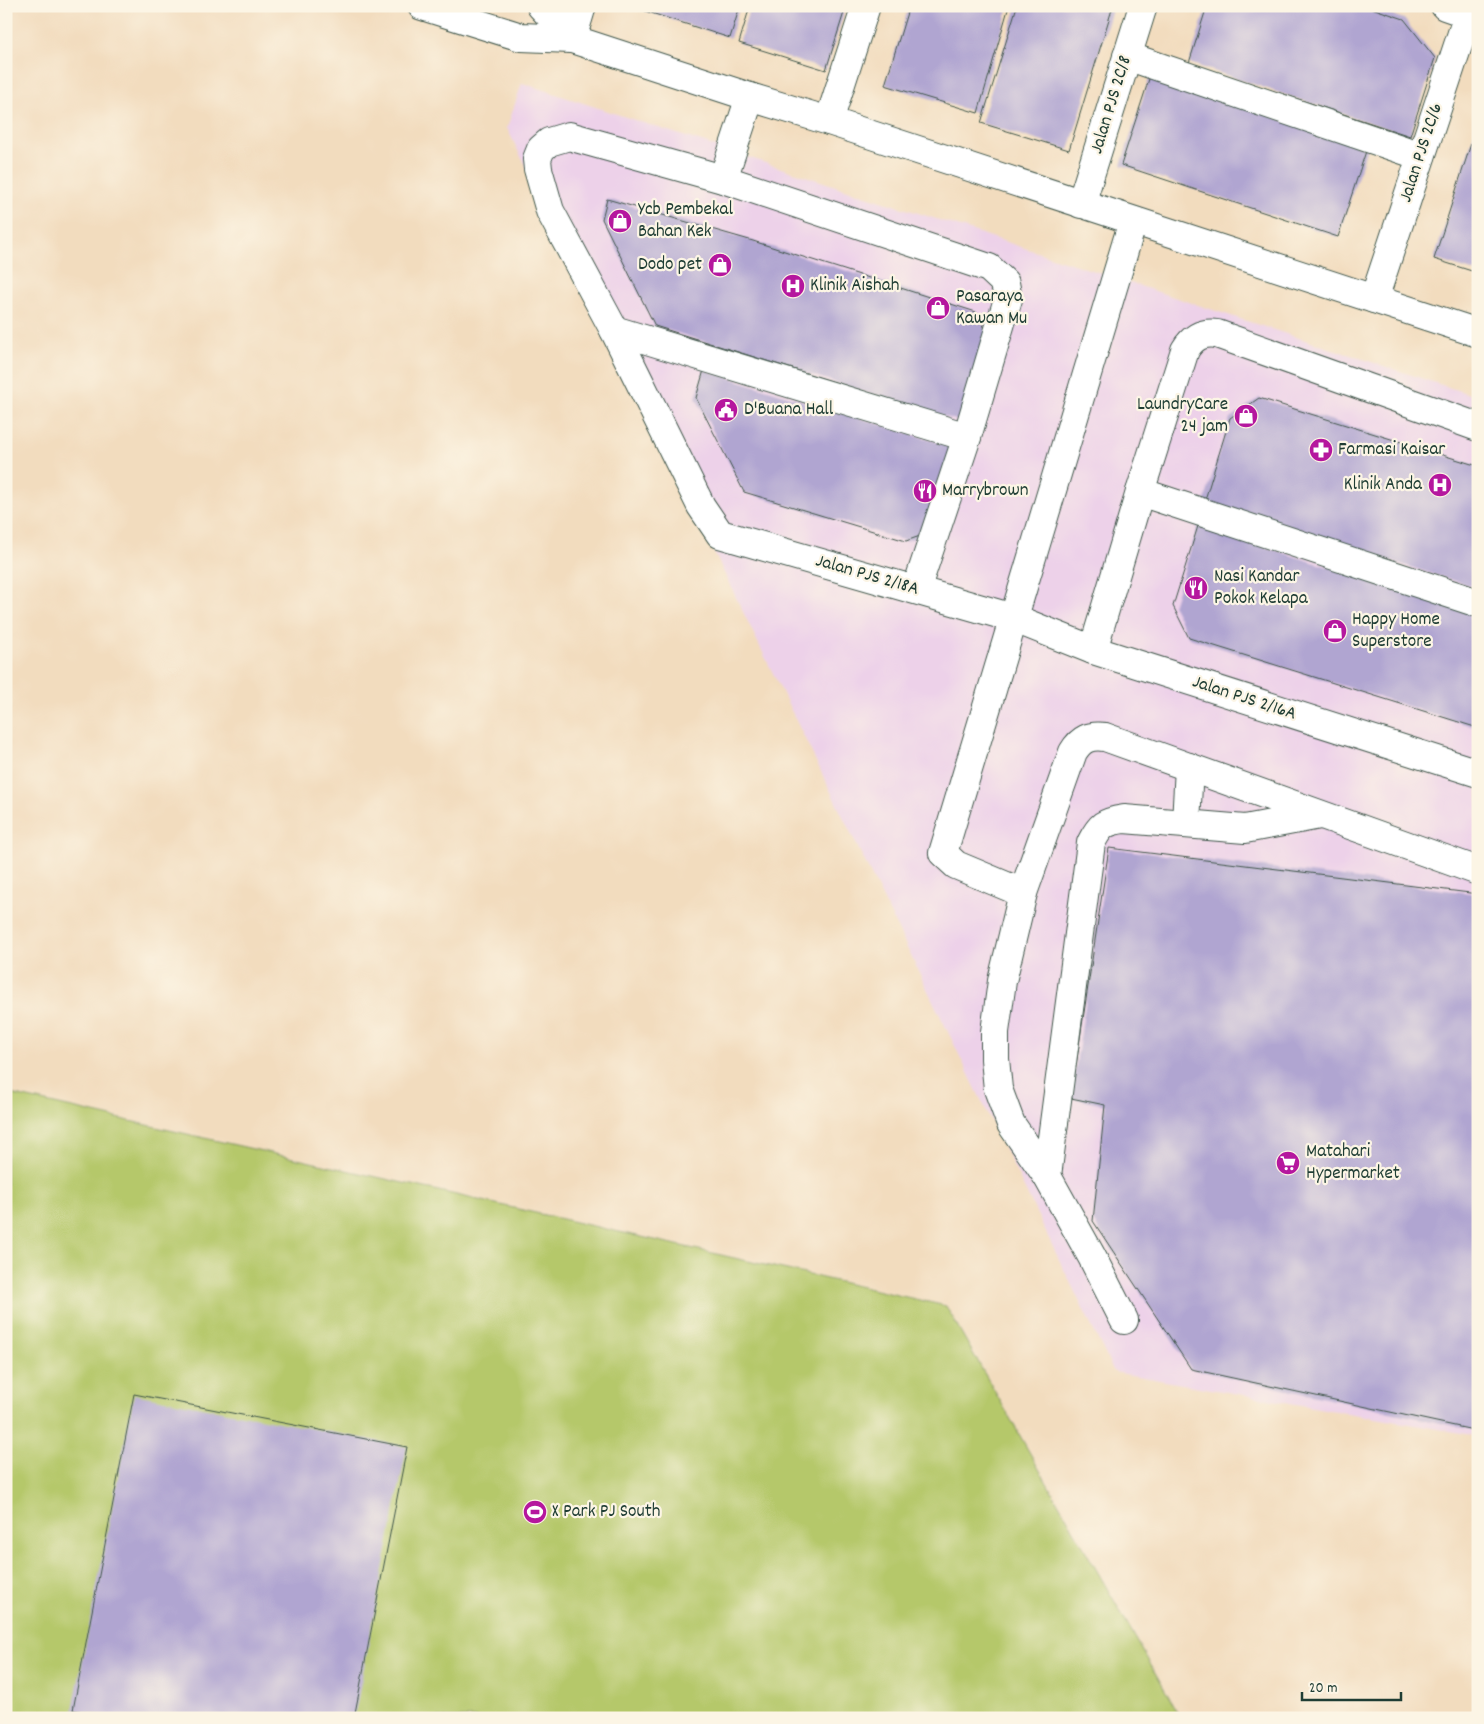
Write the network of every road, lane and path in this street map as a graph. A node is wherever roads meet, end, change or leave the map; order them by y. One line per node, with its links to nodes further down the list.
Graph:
1 (422, 6): 7 (street)
2 (541, 6): 7 (street)
3 (582, 6): 7 (street)
4 (866, 6): 10 (street)
5 (1143, 6): 8 (street, Jalan PJS 2C/8)
6 (1461, 9): 11 (street, Jalan PJS 2C/6)
7 (572, 39): 9 (street)
8 (1128, 56): 11 (street); 13 (street, Jalan PJS 2C/8)
9 (750, 97): 10 (street); 12 (street)
10 (829, 121): 13 (street)
11 (1421, 156): 15 (street, Jalan PJS 2C/6)
12 (723, 179): 16 (street); 19 (street)
13 (1081, 204): 14 (street)
14 (1133, 221): 15 (street); 23 (street)
15 (1374, 299): 17 (street)
16 (614, 330): 19 (street); 21 (street, Jalan PJS 2/18A)
17 (1478, 333)
18 (1478, 426): 20 (street)
19 (967, 437): 21 (street)
20 (1140, 492): 22 (street); 24 (street)
21 (916, 590): 23 (street, Jalan PJS 2/18A)
22 (1478, 604)
23 (1013, 618): 24 (street, Jalan PJS 2/16A); 30 (street)
24 (1094, 650): 26 (street, Jalan PJS 2/16A)
25 (1189, 767): 27 (street); 28 (street); 30 (street)
26 (1478, 773)
27 (1321, 815): 28 (street); 29 (street)
28 (1186, 823): 31 (street)
29 (1478, 871)
30 (1023, 893): 31 (street)
31 (1047, 1176): 32 (street)
32 (1124, 1320)

